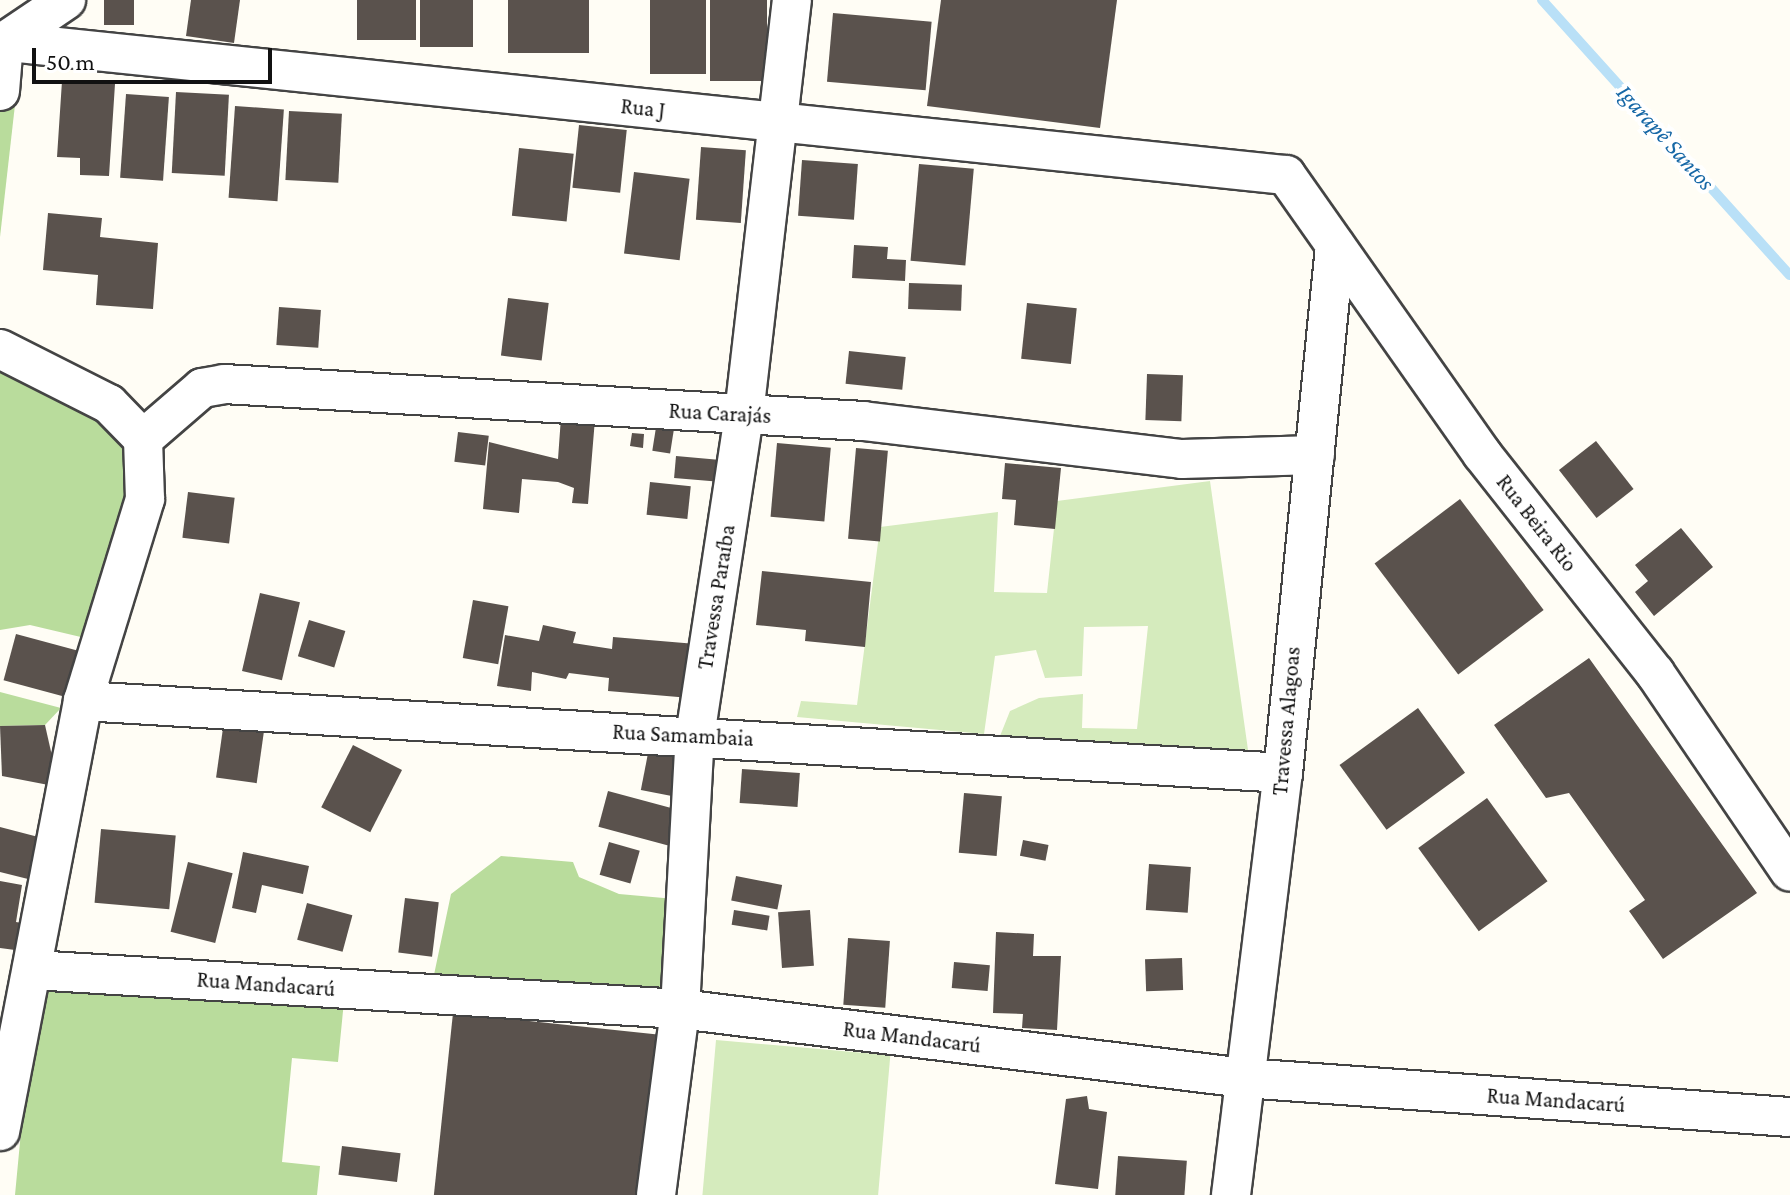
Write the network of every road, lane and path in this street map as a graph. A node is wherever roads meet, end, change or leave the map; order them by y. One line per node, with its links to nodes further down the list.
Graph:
1 (66, 0): 3 (street)
2 (792, 0): 5 (street, Travessa Paraíba)
3 (2, 42): 4 (street); 5 (street, Rua J)
4 (0, 91)
5 (775, 121): 6 (street, Rua J); 9 (street, Travessa Paraíba)
6 (1286, 175): 7 (street, Rua Beira Rio)
7 (1335, 246): 11 (street, Travessa Alagoas); 15 (street, Rua Beira Rio)
8 (0, 349): 10 (street)
9 (744, 414): 10 (street, Rua Carajás); 11 (street, Rua Carajás); 13 (street, Travessa Paraíba)
10 (143, 439): 12 (street)
11 (1315, 455): 14 (street, Travessa Alagoas)
12 (83, 701): 13 (street, Rua Samambaia); 16 (street)
13 (695, 736): 14 (street, Rua Samambaia); 17 (street, Travessa Paraíba)
14 (1283, 773): 18 (street, Travessa Alagoas)
15 (1790, 872)
16 (32, 970): 17 (street, Rua Mandacarú); 20 (street)
17 (680, 1009): 18 (street, Rua Mandacarú); 21 (street, Travessa Paraíba)
18 (1244, 1078): 19 (street, Rua Mandacarú); 22 (street, Travessa Alagoas)
19 (1790, 1117)
20 (0, 1131)
21 (656, 1195)
22 (1231, 1195)

